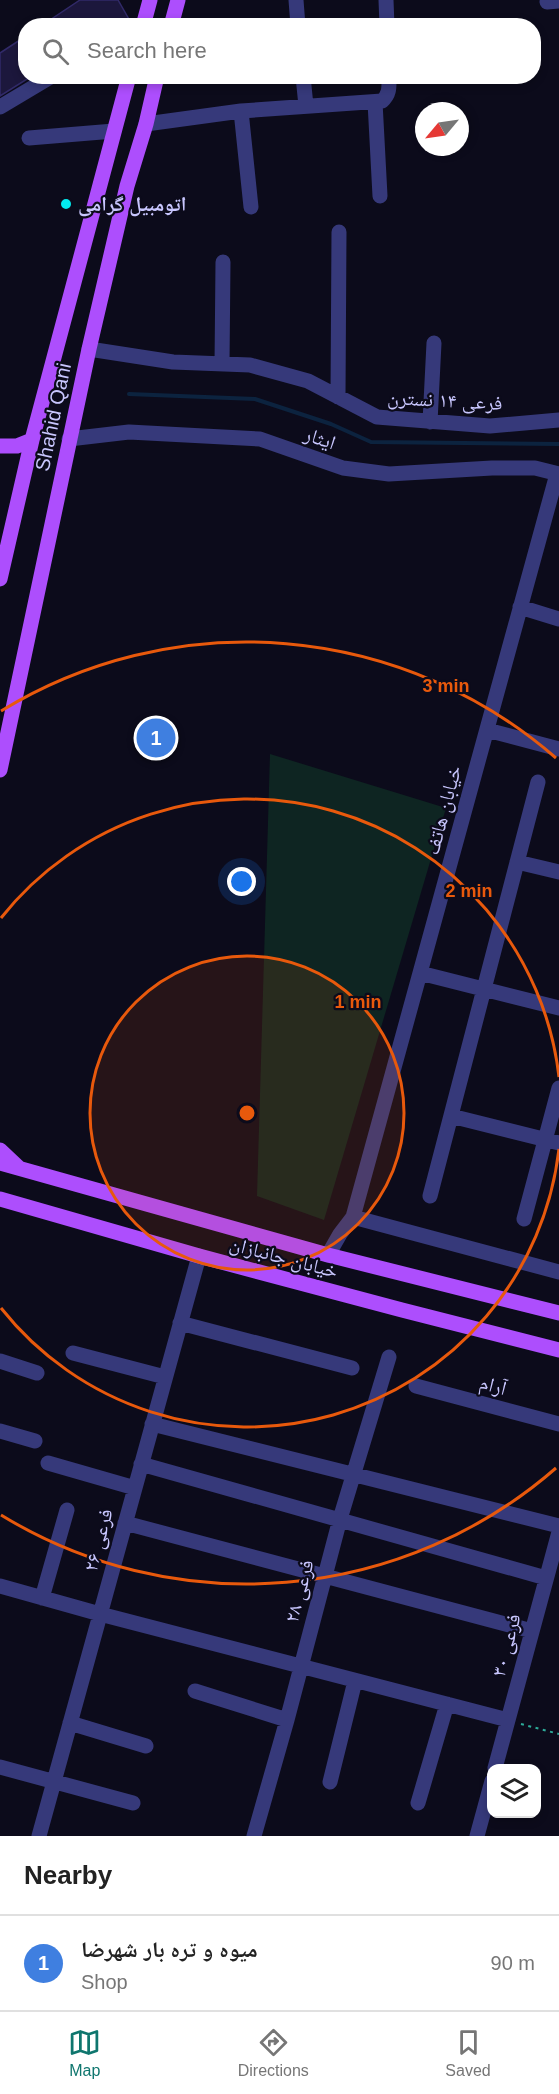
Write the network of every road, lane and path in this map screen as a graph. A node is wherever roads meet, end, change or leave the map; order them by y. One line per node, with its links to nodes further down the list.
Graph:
1 (150, 0): 5 (main road)
2 (178, 0): 6 (main road)
3 (296, 0): 7 (street)
4 (386, 0): 8 (street)
5 (144, 18)
6 (173, 18)
7 (297, 18)
8 (387, 18)
9 (39, 84): 16 (street)
10 (127, 84): 19 (main road, Shahid Qani)
11 (155, 84): 18 (main road, Shahid Qani)
12 (304, 84): 15 (street)
13 (389, 84): 14 (street)
14 (375, 102): 15 (street); 23 (street)
15 (306, 105): 17 (street)
16 (0, 107)
17 (241, 111): 18 (street); 24 (street)
18 (146, 124): 22 (main road, Shahid Qani)
19 (114, 131): 20 (street); 21 (main road, Shahid Qani)
20 (28, 138)
21 (101, 180): 22 (main road); 34 (main road, Shahid Qani)
22 (128, 186): 28 (main road, Shahid Qani)
23 (380, 196)
24 (251, 207)
25 (339, 232): 30 (street)
26 (223, 262): 29 (street)
27 (434, 343): 32 (street)
28 (89, 349): 29 (street, فرعی ۱۴ نسترن); 33 (main road, Shahid Qani)
29 (222, 364): 30 (street, فرعی ۱۴ نسترن)
30 (338, 397): 32 (street, فرعی ۱۴ نسترن)
31 (559, 420): 32 (street, فرعی ۱۴ نسترن)
32 (430, 422)
33 (69, 439): 36 (street, ایثار); 42 (main road, Shahid Qani)
34 (32, 440): 35 (main road); 37 (main road, Shahid Qani)
35 (0, 446)
36 (558, 474): 38 (street, خیابان هاتف)
37 (0, 579)
38 (520, 607): 39 (street); 40 (street, خیابان هاتف)
39 (559, 620)
40 (487, 730): 41 (street); 46 (street, خیابان هاتف)
41 (559, 749)
42 (0, 770)
43 (538, 782): 44 (street)
44 (517, 862): 45 (street); 47 (street)
45 (559, 872)
46 (420, 973): 47 (street); 57 (street, خیابان هاتف)
47 (484, 990): 48 (street); 50 (street)
48 (559, 1008)
49 (559, 1088): 51 (street)
50 (451, 1116): 51 (street); 55 (street)
51 (552, 1141): 58 (street)
52 (0, 1150): 54 (main road)
53 (0, 1163): 54 (main road, خیابان جانبازان)
54 (20, 1169): 59 (main road, خیابان جانبازان)
55 (430, 1196)
56 (0, 1199): 60 (main road, خیابان جانبازان)
57 (353, 1217): 59 (street, خیابان هاتف); 61 (street)
58 (524, 1219)
59 (328, 1255): 62 (main road, خیابان جانبازان)
60 (199, 1256): 63 (street, فرعی ۲۶); 64 (main road, خیابان جانبازان)
61 (559, 1272)
62 (559, 1313)
63 (180, 1323): 68 (street); 70 (street, فرعی ۲۶)
64 (559, 1350)
65 (73, 1353): 70 (street)
66 (389, 1357): 78 (street, فرعی ۲۸)
67 (0, 1361): 69 (street)
68 (352, 1368)
69 (37, 1373)
70 (165, 1377): 72 (street, فرعی ۲۶)
71 (416, 1386): 73 (street, آرام)
72 (152, 1424): 77 (street, فرعی ۲۶); 78 (street)
73 (559, 1424)
74 (0, 1431): 75 (street)
75 (35, 1441)
76 (48, 1463): 79 (street)
77 (141, 1464): 79 (street, فرعی ۲۶); 81 (street)
78 (353, 1474): 81 (street, فرعی ۲۸); 83 (street)
79 (135, 1488): 82 (street, فرعی ۲۶)
80 (67, 1509): 88 (street)
81 (340, 1519): 85 (street, فرعی ۲۸); 86 (street)
82 (125, 1523): 85 (street); 89 (street, فرعی ۲۶)
83 (559, 1526)
84 (559, 1532): 86 (street, فرعی ۳۰)
85 (326, 1576): 90 (street); 91 (street, فرعی ۲۸)
86 (546, 1578): 90 (street, فرعی ۳۰)
87 (0, 1586): 88 (street)
88 (42, 1598): 89 (street)
89 (100, 1614): 91 (street); 97 (street, فرعی ۲۶)
90 (532, 1630): 96 (street, فرعی ۳۰)
91 (300, 1666): 92 (street); 95 (street, فرعی ۲۸)
92 (354, 1681): 94 (street); 103 (street)
93 (195, 1690): 95 (street)
94 (447, 1704): 96 (street); 106 (street)
95 (287, 1720): 108 (street, فرعی ۲۸)
96 (507, 1720): 98 (path); 100 (street, فرعی ۳۰)
97 (70, 1723): 99 (street); 102 (street, فرعی ۲۶)
98 (559, 1734)
99 (146, 1746)
100 (496, 1764)
101 (0, 1767): 102 (street)
102 (54, 1781): 105 (street); 107 (street, فرعی ۲۶)
103 (330, 1782)
104 (487, 1799): 109 (street)
105 (133, 1803)
106 (418, 1803)
107 (39, 1836)
108 (254, 1836)
109 (477, 1836)

